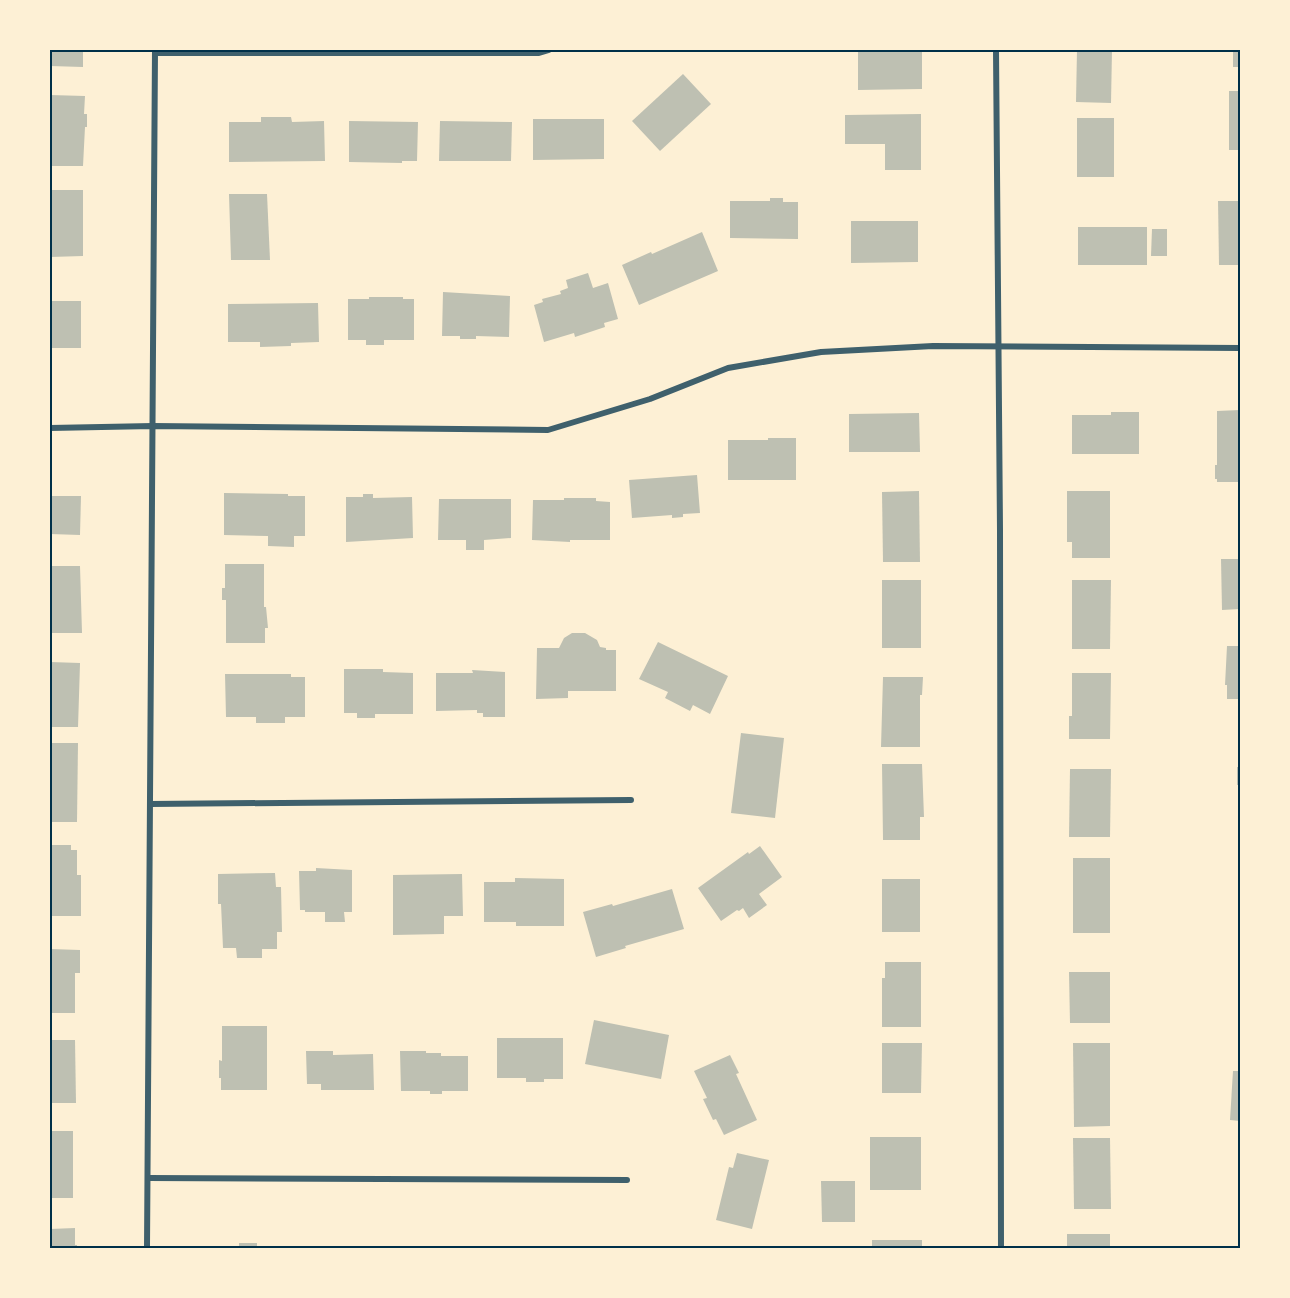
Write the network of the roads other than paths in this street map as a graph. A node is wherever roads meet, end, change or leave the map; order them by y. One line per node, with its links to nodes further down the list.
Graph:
1 (549, 50): 3 (street)
2 (996, 50): 4 (street)
3 (155, 51): 6 (street)
4 (997, 347): 5 (street); 6 (street); 13 (street)
5 (1240, 348)
6 (153, 426): 7 (street); 9 (street)
7 (50, 428)
8 (631, 800): 9 (street)
9 (150, 804): 10 (street)
10 (147, 1178): 11 (street); 12 (street)
11 (627, 1180)
12 (147, 1248)
13 (1001, 1248)

